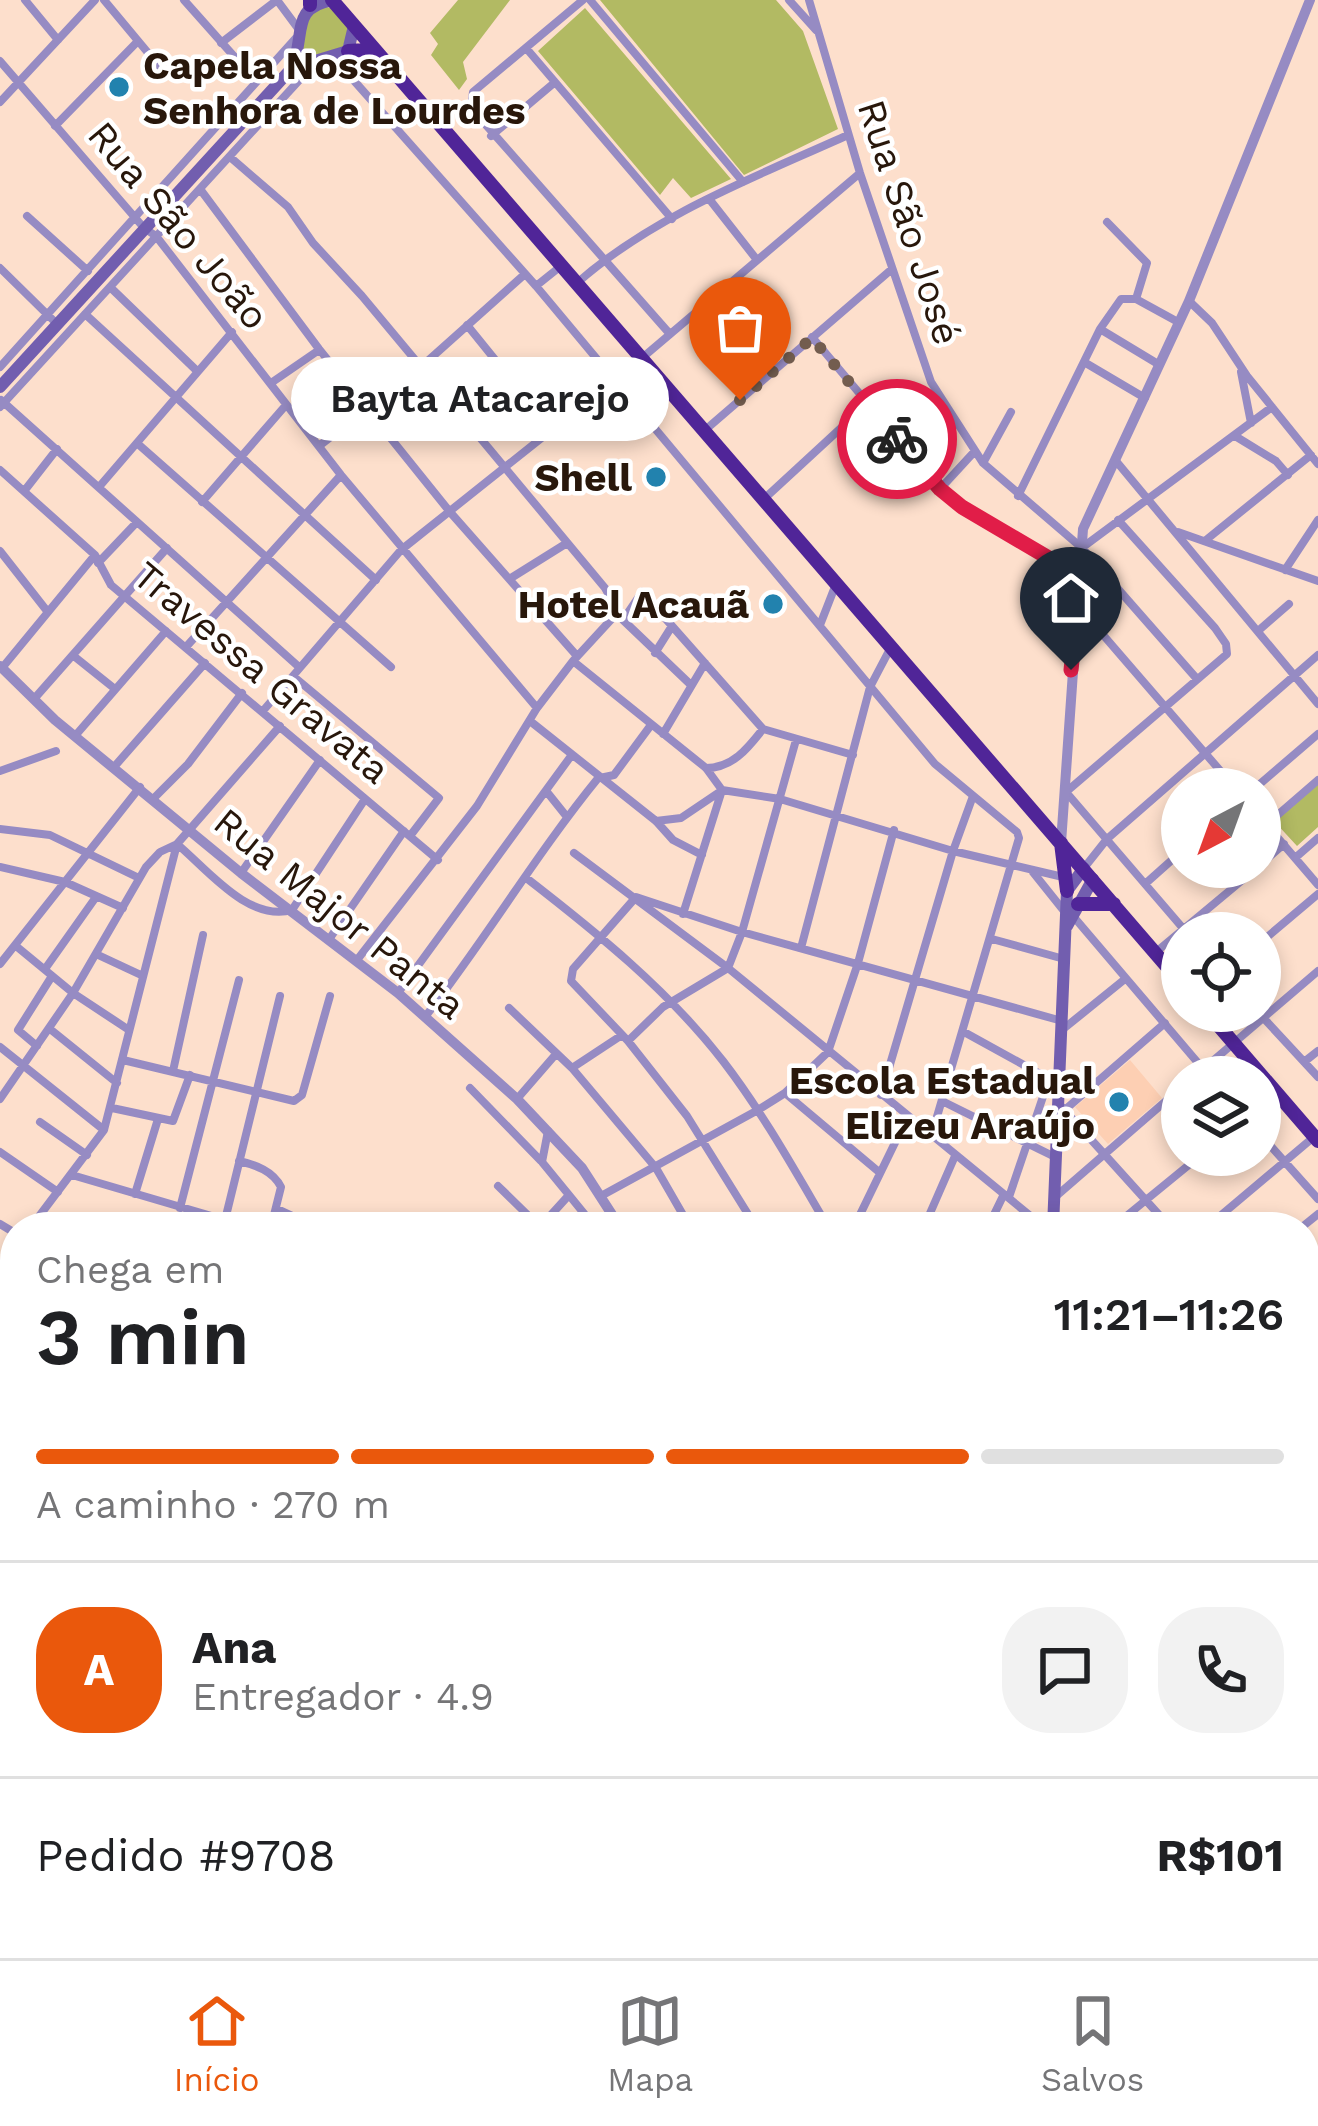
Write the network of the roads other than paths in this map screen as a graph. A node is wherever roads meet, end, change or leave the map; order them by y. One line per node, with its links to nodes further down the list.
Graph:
1 (25, 0): 14 (street)
2 (99, 0): 14 (street); 15 (street)
3 (184, 0): 16 (street)
4 (277, 0): 12 (street); 16 (street)
5 (332, 0): 10 (main road); 11 (highway)
6 (586, 0): 17 (street); 32 (street)
7 (789, 0): 13 (street)
8 (809, 0): 13 (street, Rua São José)
9 (1310, 0): 50 (street)
10 (310, 3): 12 (main road)
11 (354, 26): 18 (main road); 19 (highway)
12 (301, 33): 21 (main road); 23 (street)
13 (820, 35): 28 (street, Rua São José)
14 (58, 40): 25 (street)
15 (138, 41): 22 (street); 27 (street)
16 (221, 43): 23 (street)
17 (526, 47): 24 (street); 29 (street)
18 (334, 55): 19 (highway); 21 (main road); 30 (street); 45 (street)
19 (381, 59): 41 (highway)
20 (0, 62): 25 (street, Rua São João)
21 (292, 68): 38 (main road)
22 (164, 72)
23 (256, 82): 38 (street)
24 (554, 82): 29 (street); 36 (street)
25 (18, 83): 26 (street); 27 (street, Rua São João)
26 (0, 102)
27 (56, 126): 38 (street, Rua São João)
28 (848, 135): 31 (street, Rua São José); 32 (street)
29 (491, 136): 40 (street)
30 (230, 157): 33 (street); 66 (street)
31 (860, 173): 39 (street); 42 (street, Rua São José)
32 (743, 182): 34 (street)
33 (200, 189): 38 (street); 60 (street)
34 (710, 200): 36 (street); 39 (street)
35 (27, 216): 44 (street)
36 (672, 219): 40 (street)
37 (1107, 222): 49 (street)
38 (145, 227): 44 (street); 48 (street); 52 (main road); 56 (street, Rua São João)
39 (757, 260): 57 (street)
40 (602, 261): 46 (street); 57 (street)
41 (562, 266): 46 (highway); 47 (street)
42 (892, 269): 58 (street); 87 (street, Rua São José)
43 (1, 271): 52 (street)
44 (88, 271): 52 (street)
45 (525, 274): 47 (street); 54 (street)
46 (576, 283): 62 (highway)
47 (536, 286): 69 (street)
48 (110, 287): 51 (street); 68 (street)
49 (1136, 299): 53 (street); 55 (street)
50 (1190, 301): 53 (street); 65 (street)
51 (85, 314): 72 (street); 74 (street)
52 (52, 319): 61 (street); 71 (main road)
53 (1178, 322): 64 (street)
54 (467, 325): 66 (street); 81 (street)
55 (1100, 329): 63 (street); 64 (street)
56 (232, 332): 68 (street); 70 (street, Rua São João)
57 (669, 333): 62 (street)
58 (812, 338): 75 (street); 82 (street)
59 (0, 350): 61 (street)
60 (319, 350): 70 (street); 77 (street)
61 (9, 358): 67 (street)
62 (642, 358): 69 (street); 82 (highway)
63 (1084, 362): 73 (street); 100 (street)
64 (1158, 364): 73 (street)
65 (1240, 365): 78 (street); 80 (street)
66 (422, 366): 77 (street); 93 (street)
67 (0, 367)
68 (196, 370): 72 (street)
69 (612, 382): 81 (street); 133 (street)
70 (271, 383): 76 (street, Rua São João)
71 (0, 387)
72 (176, 397): 84 (street); 89 (street)
73 (1144, 398): 90 (street)
74 (1, 403): 86 (street)
75 (867, 404): 98 (street); 101 (street)
76 (286, 405): 85 (street, Rua São João); 89 (street)
77 (368, 406): 85 (street); 104 (street)
78 (1272, 407): 80 (street); 88 (street)
79 (1011, 412): 91 (street)
80 (1251, 423): 83 (street)
81 (553, 430): 93 (street)
82 (704, 431): 101 (highway)
83 (1235, 436): 96 (street); 102 (street)
84 (138, 443): 97 (street); 103 (street)
85 (319, 446): 95 (street, Rua São João)
86 (57, 449): 97 (street); 99 (street)
87 (975, 451): 91 (street, Rua São José); 98 (street)
88 (1311, 455): 92 (street); 96 (street)
89 (241, 456): 103 (street); 105 (street)
90 (1115, 460): 102 (street); 114 (street)
91 (983, 463): 100 (street, Rua São José)
92 (1318, 464)
93 (505, 467): 104 (street); 112 (street)
94 (2, 472): 99 (street, Travessa Gravata)
95 (340, 475): 105 (street); 115 (street, Rua São João)
96 (1288, 475): 111 (street)
97 (99, 487): 108 (street)
98 (940, 489): 120 (street)
99 (26, 490): 118 (street, Travessa Gravata)
100 (1018, 496): 114 (street, Rua São José)
101 (764, 499): 124 (highway)
102 (1150, 500): 106 (street); 109 (street)
103 (202, 502): 117 (street)
104 (450, 512): 115 (street); 121 (street)
105 (304, 514): 117 (street); 122 (street)
106 (1118, 520): 114 (street); 148 (street)
107 (1318, 520): 110 (street)
108 (137, 522): 113 (street); 118 (street)
109 (1178, 532): 111 (street); 135 (street)
110 (1314, 533): 119 (street)
111 (1206, 540): 119 (street)
112 (567, 543): 121 (street); 130 (street)
113 (166, 548): 125 (street); 126 (street)
114 (1082, 548): 120 (street); 148 (street, Rua São José)
115 (401, 550): 122 (street); 156 (street, Rua São João)
116 (0, 551): 129 (street)
117 (268, 557): 126 (street); 131 (street)
118 (97, 559): 125 (street, Travessa Gravata); 129 (street)
119 (1285, 570): 123 (street)
120 (1081, 577): 128 (street)
121 (511, 578): 141 (street)
122 (376, 580): 131 (street)
123 (1318, 581)
124 (836, 584): 133 (street); 136 (highway)
125 (125, 597): 134 (street, Travessa Gravata); 140 (street)
126 (226, 602): 137 (street); 146 (street)
127 (1289, 604): 135 (street)
128 (1078, 606): 155 (street); 181 (street)
129 (47, 611): 144 (street)
130 (621, 615): 132 (street); 138 (street); 141 (street)
131 (339, 620): 145 (street); 146 (street)
132 (672, 626): 138 (street); 143 (street)
133 (820, 627): 150 (street)
134 (166, 632): 137 (street, Travessa Gravata); 151 (street)
135 (1258, 632): 147 (street)
136 (892, 646): 150 (street); 197 (highway)
137 (186, 647): 142 (street, Travessa Gravata)
138 (655, 653): 149 (street)
139 (1318, 655): 147 (street)
140 (74, 657): 151 (street); 153 (street)
141 (575, 658): 156 (street); 159 (street)
142 (205, 663): 152 (street, Travessa Gravata); 171 (street)
143 (705, 663): 149 (street); 161 (street)
144 (1, 667): 153 (street, Rua Major Panta)
145 (391, 667)
146 (296, 672): 157 (street); 193 (street)
147 (1294, 675): 154 (street); 167 (street)
148 (1197, 679): 155 (street)
149 (692, 686): 163 (street)
150 (871, 687): 168 (street); 182 (street)
151 (115, 689): 164 (street)
152 (242, 693): 157 (street, Travessa Gravata); 183 (street)
153 (33, 700): 164 (street, Rua Major Panta)
154 (1318, 704)
155 (1166, 706): 167 (street); 181 (street)
156 (537, 708): 158 (street)
157 (262, 712): 160 (street, Travessa Gravata)
158 (530, 722): 169 (street); 206 (street)
159 (651, 725): 163 (street); 176 (street)
160 (280, 726): 170 (street, Travessa Gravata); 192 (street)
161 (763, 729): 165 (street); 172 (street)
162 (1318, 734): 174 (street)
163 (663, 735): 172 (street)
164 (76, 736): 171 (street, Rua Major Panta)
165 (796, 740): 168 (street); 184 (street)
166 (56, 752): 175 (street)
167 (1204, 752): 173 (street); 195 (street)
168 (853, 755): 187 (street)
169 (572, 756): 176 (street); 180 (street)
170 (320, 760): 185 (street, Travessa Gravata); 211 (street)
171 (114, 767): 178 (street, Rua Major Panta)
172 (706, 768): 179 (street)
173 (1218, 768)
174 (1279, 768)
175 (0, 771)
176 (599, 777): 188 (street); 189 (street)
177 (1318, 780): 186 (street)
178 (140, 787): 183 (street, Rua Major Panta); 201 (street)
179 (722, 790): 184 (street); 189 (street); 204 (street)
180 (547, 792): 188 (street); 254 (street)
181 (1066, 792): 195 (street); 197 (street)
182 (974, 796): 202 (street); 207 (street)
183 (153, 799): 192 (street, Rua Major Panta)
184 (780, 799): 187 (street); 231 (street)
185 (365, 800): 193 (street, Travessa Gravata); 225 (street)
186 (1281, 808)
187 (836, 815): 191 (street); 237 (street)
188 (567, 817): 213 (street)
189 (656, 821): 204 (street)
190 (0, 829): 201 (street)
191 (894, 830): 202 (street); 245 (street)
192 (190, 831): 198 (street); 211 (street, Rua Major Panta)
193 (407, 834): 206 (street, Travessa Gravata); 234 (street)
194 (1318, 838): 205 (street)
195 (1107, 839): 212 (street); 217 (street)
196 (1281, 841): 199 (street)
197 (1061, 843): 212 (highway); 216 (highway)
198 (177, 844): 214 (street); 225 (street); 249 (street)
199 (1284, 844): 200 (street); 205 (street)
200 (1281, 847)
201 (88, 850): 214 (street); 215 (street)
202 (953, 851): 207 (street); 252 (street)
203 (574, 853): 222 (street)
204 (702, 855): 228 (street)
205 (1295, 858): 218 (street)
206 (438, 860): 242 (street)
207 (1010, 866): 210 (street); 235 (street)
208 (0, 867): 215 (street)
209 (1161, 870): 217 (street)
210 (1032, 872): 216 (street); 229 (street)
211 (241, 873): 225 (street, Rua Major Panta)
212 (1088, 874): 216 (main road); 223 (highway); 229 (main road)
213 (525, 877): 233 (street); 261 (street)
214 (140, 878): 224 (street)
215 (65, 882): 221 (street); 236 (street)
216 (1066, 884): 229 (main road)
217 (1145, 884): 226 (street)
218 (1318, 885)
219 (1234, 888): 227 (street)
220 (1318, 894): 230 (street)
221 (96, 897): 224 (street); 248 (street)
222 (636, 897): 228 (street); 233 (street); 246 (street)
223 (1114, 904): 229 (highway); 239 (highway)
224 (123, 908): 240 (street)
225 (292, 910): 234 (street, Rua Major Panta)
226 (1169, 912)
227 (1207, 912)
228 (683, 914): 231 (street)
229 (1071, 915): 241 (main road); 250 (street)
230 (1281, 925)
231 (742, 932): 237 (street); 246 (street)
232 (203, 934): 285 (street)
233 (602, 937): 259 (street); 272 (street)
234 (330, 938): 242 (street, Rua Major Panta)
235 (992, 939): 241 (street); 257 (street)
236 (16, 946): 244 (street); 248 (street)
237 (801, 948): 245 (street)
238 (1161, 949): 239 (street)
239 (1155, 953): 243 (highway)
240 (96, 954): 249 (street); 253 (street)
241 (1065, 959): 263 (main road)
242 (357, 960): 254 (street, Rua Major Panta)
243 (1161, 960)
244 (0, 964)
245 (858, 964): 252 (street); 277 (street)
246 (728, 968): 259 (street); 277 (street)
247 (1318, 971): 258 (street)
248 (48, 973): 253 (street); 274 (street)
249 (141, 975): 266 (street)
250 (1125, 979): 262 (street); 263 (street)
251 (239, 980): 289 (street)
252 (915, 980): 257 (street); 294 (street)
253 (73, 993): 265 (street); 266 (street)
254 (398, 993): 261 (street, Rua Major Panta)
255 (280, 996): 292 (street)
256 (330, 996): 292 (street)
257 (975, 997): 263 (street); 267 (street)
258 (1281, 998)
259 (671, 1001): 272 (street); 301 (street)
260 (508, 1007): 278 (street)
261 (424, 1017): 296 (street, Rua Major Panta)
262 (1161, 1020)
263 (1062, 1025): 288 (main road)
264 (1161, 1027): 299 (street)
265 (50, 1029): 274 (street); 290 (street)
266 (129, 1030): 281 (street)
267 (964, 1032): 288 (street); 297 (street)
268 (1172, 1032): 279 (street)
269 (1224, 1032): 273 (highway)
270 (1243, 1032): 273 (street)
271 (1276, 1032): 282 (street)
272 (625, 1038): 284 (street); 309 (street)
273 (1233, 1042): 280 (street); 308 (highway)
274 (38, 1046): 283 (street)
275 (0, 1047): 283 (street)
276 (1318, 1051): 282 (street)
277 (828, 1052): 293 (street); 294 (street)
278 (556, 1054): 284 (street); 296 (street)
279 (1192, 1056)
280 (1221, 1056)
281 (123, 1060): 285 (street); 290 (street)
282 (1304, 1062): 287 (street)
283 (24, 1066): 295 (street); 305 (street)
284 (572, 1068): 320 (street)
285 (173, 1071): 286 (street)
286 (190, 1074): 289 (street); 303 (street)
287 (1318, 1077)
288 (1053, 1081): 299 (main road); 310 (street)
289 (214, 1082): 292 (street); 333 (street)
290 (117, 1083): 300 (street)
291 (470, 1088): 318 (street)
292 (259, 1092): 317 (street)
293 (784, 1093): 301 (street); 321 (street)
294 (881, 1095): 302 (street)
295 (0, 1099)
296 (518, 1099): 306 (street, Rua Major Panta)
297 (944, 1102): 307 (street); 310 (street)
298 (1161, 1105): 312 (street)
299 (1062, 1106): 312 (street); 315 (main road)
300 (112, 1108): 303 (street); 305 (street)
301 (758, 1110): 309 (street); 345 (street)
302 (907, 1118): 307 (street); 321 (street)
303 (163, 1120): 326 (street)
304 (40, 1122): 313 (street)
305 (104, 1130): 313 (street)
306 (548, 1131): 318 (street); 328 (street, Rua Major Panta)
307 (931, 1137): 314 (street)
308 (1316, 1138): 319 (street)
309 (705, 1141): 320 (street); 344 (street)
310 (1027, 1144): 315 (street); 329 (street)
311 (0, 1152): 325 (street)
312 (1107, 1153): 330 (street); 331 (street)
313 (87, 1155): 322 (street)
314 (955, 1156): 329 (street); 347 (street)
315 (1055, 1157): 330 (main road)
316 (1281, 1158): 319 (street)
317 (239, 1161): 334 (street); 337 (street)
318 (542, 1162): 327 (street)
319 (1285, 1162): 332 (street); 353 (street)
320 (656, 1168): 328 (street); 343 (street)
321 (879, 1172): 346 (street)
322 (72, 1174): 325 (street); 326 (street)
323 (1175, 1176): 331 (street)
324 (498, 1186): 339 (street)
325 (58, 1192): 335 (street)
326 (135, 1194): 333 (street)
327 (569, 1195): 340 (street); 341 (street)
328 (602, 1196): 342 (street, Rua Major Panta)
329 (1006, 1196): 348 (street); 349 (street)
330 (1052, 1198): 350 (main road)
331 (1147, 1199): 351 (street); 352 (street)
332 (1318, 1199)
333 (180, 1208): 336 (street)
334 (277, 1210): 338 (street)
335 (43, 1212)
336 (195, 1212)
337 (227, 1212)
338 (282, 1212)
339 (525, 1212)
340 (554, 1212)
341 (583, 1212)
342 (611, 1212)
343 (681, 1212)
344 (747, 1212)
345 (819, 1212)
346 (861, 1212)
347 (931, 1212)
348 (997, 1212)
349 (1028, 1212)
350 (1051, 1212)
351 (1131, 1212)
352 (1158, 1212)
353 (1225, 1212)

